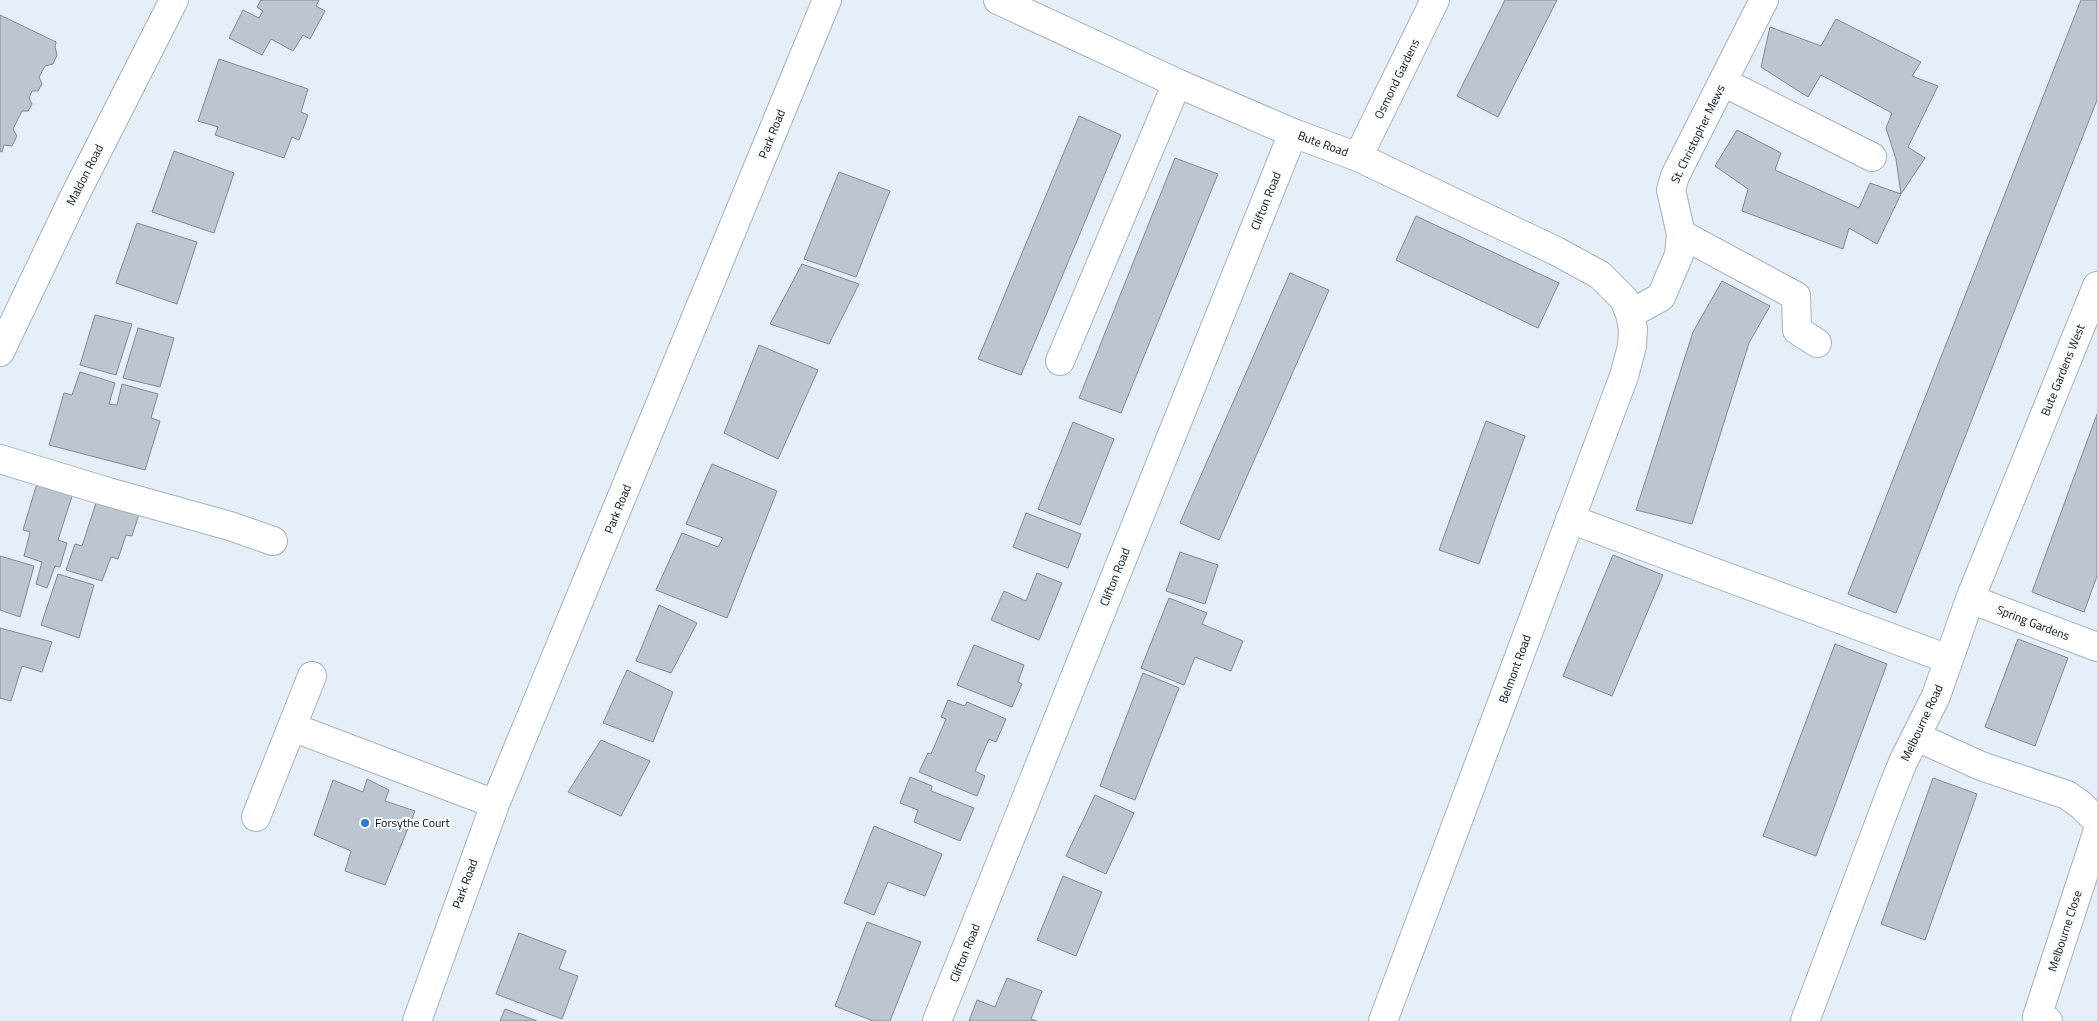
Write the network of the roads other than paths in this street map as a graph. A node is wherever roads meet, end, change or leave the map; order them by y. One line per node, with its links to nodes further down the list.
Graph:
1 (174, 0): 15 (street, Maldon Road)
2 (828, 0): 27 (street, Park Road)
3 (998, 0): 7 (street, Bute Road)
4 (1435, 0): 10 (street, Osmond Gardens)
5 (1764, 0): 6 (street, St. Christopher Mews)
6 (1723, 82): 9 (street); 11 (street, St. Christopher Mews)
7 (1177, 83): 8 (street, Bute Road); 16 (street)
8 (1293, 133): 10 (street, Bute Road); 32 (street, Clifton Road)
9 (1872, 157)
10 (1358, 158): 13 (street, Bute Road)
11 (1681, 234): 13 (street, St. Christopher Mews); 14 (street)
12 (2097, 286): 17 (street, Bute Gardens West)
13 (1630, 314): 19 (street, Belmont Road)
14 (1817, 343)
15 (0, 352)
16 (1060, 361)
17 (2040, 426): 21 (street, Melbourne Road)
18 (0, 459): 20 (street)
19 (1570, 520): 23 (street); 33 (street, Belmont Road)
20 (273, 541)
21 (1970, 599): 22 (street, Spring Gardens); 23 (street, Melbourne Road)
22 (2097, 647)
23 (1948, 659): 26 (street, Melbourne Road)
24 (312, 676): 25 (street)
25 (292, 727): 27 (street); 28 (street)
26 (1917, 737): 29 (street); 34 (street, Melbourne Road)
27 (494, 804): 31 (street, Park Road)
28 (256, 817)
29 (2097, 821)
30 (2097, 833): 35 (street, Melbourne Close)
31 (417, 1021)
32 (937, 1021)
33 (1384, 1021)
34 (1805, 1021)
35 (2048, 1021)

